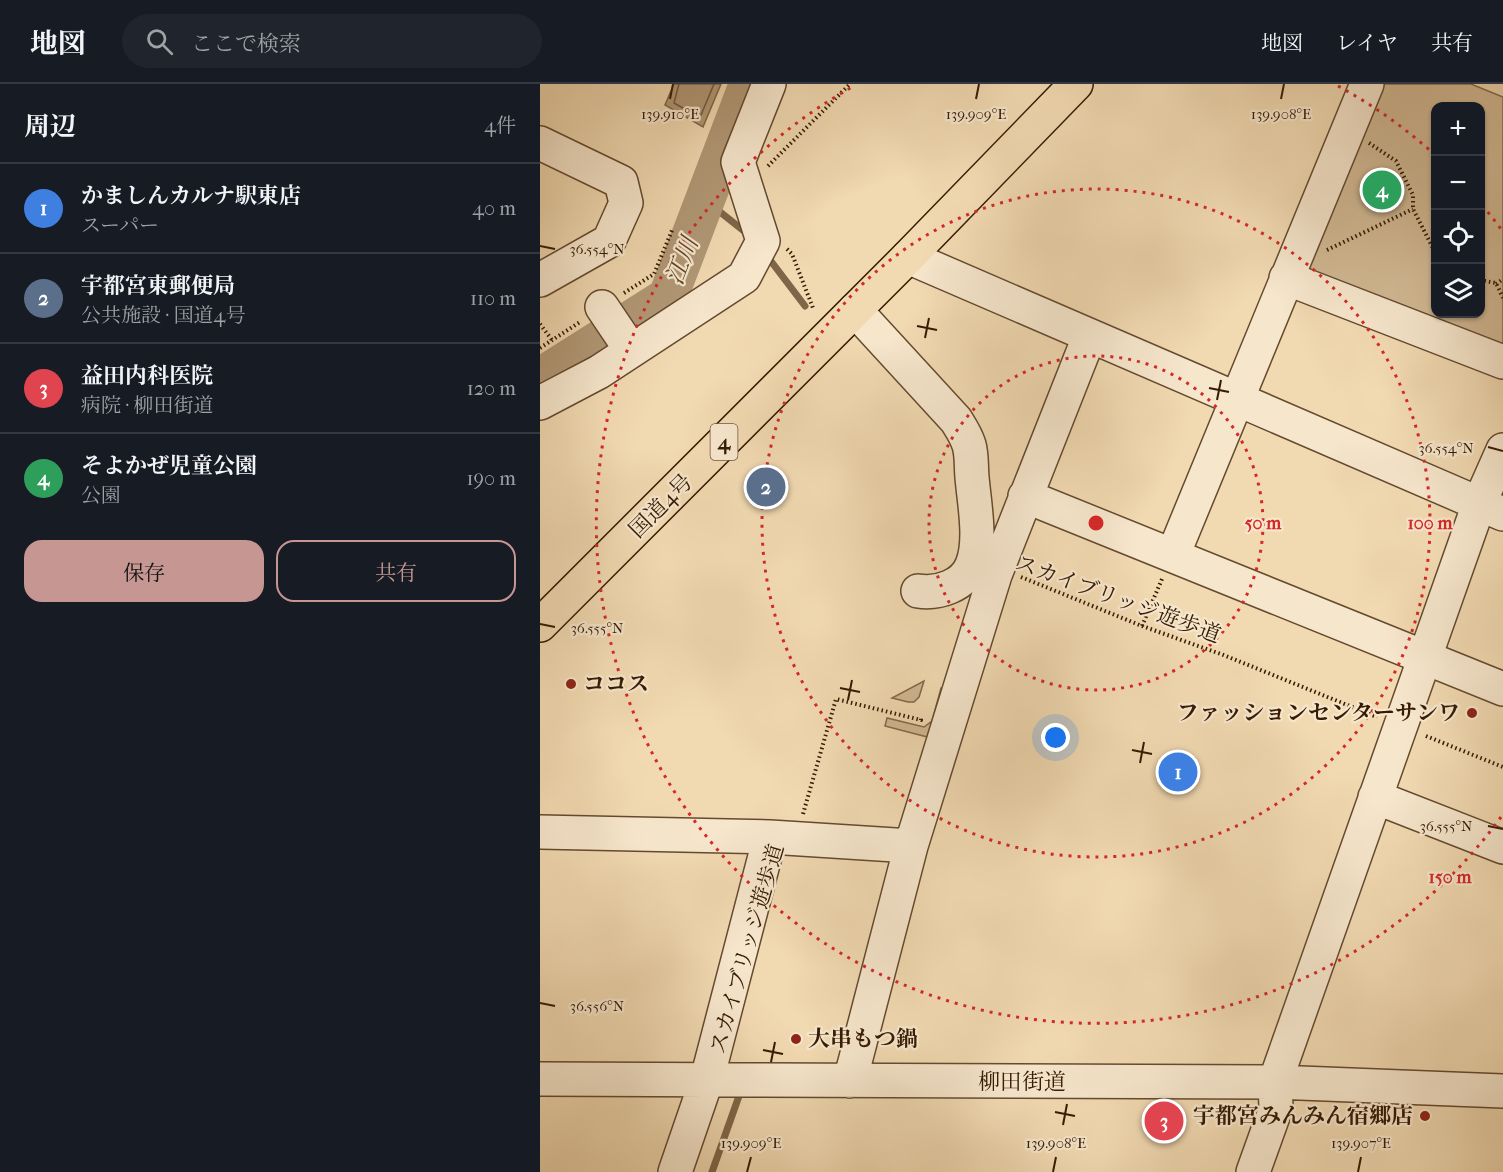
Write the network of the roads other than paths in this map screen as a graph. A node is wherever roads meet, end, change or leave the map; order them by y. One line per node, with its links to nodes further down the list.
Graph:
1 (769, 84): 11 (street)
2 (1076, 84): 5 (highway, 4)
3 (1367, 84): 6 (street)
4 (540, 143): 7 (street)
5 (908, 257): 8 (highway, 国道4号 / 4); 10 (street)
6 (1292, 265): 12 (street); 13 (street)
7 (540, 280)
8 (855, 310): 19 (street); 20 (highway, 国道4号 / 4)
9 (605, 312): 11 (street)
10 (1089, 337): 13 (street); 16 (street)
11 (629, 347): 14 (street)
12 (1503, 362)
13 (1236, 400): 17 (street); 18 (street)
14 (540, 403)
15 (1503, 450): 17 (street)
16 (1025, 496): 18 (street); 26 (street)
17 (1491, 509): 21 (street)
18 (1173, 555): 21 (street)
19 (918, 591)
20 (540, 626)
21 (1425, 659): 22 (street); 23 (street)
22 (1503, 689)
23 (1375, 796): 27 (street); 31 (street)
24 (540, 832): 25 (street)
25 (783, 837): 26 (street); 29 (street)
26 (911, 846): 30 (street)
27 (1503, 847)
28 (540, 1078): 29 (street, 柳田街道)
29 (707, 1080): 30 (street, 柳田街道); 33 (street)
30 (850, 1082): 31 (street, 柳田街道)
31 (1275, 1082): 32 (street, 柳田街道); 34 (street); 35 (street)
32 (1503, 1091)
33 (675, 1172)
34 (1230, 1172)
35 (1253, 1172)

